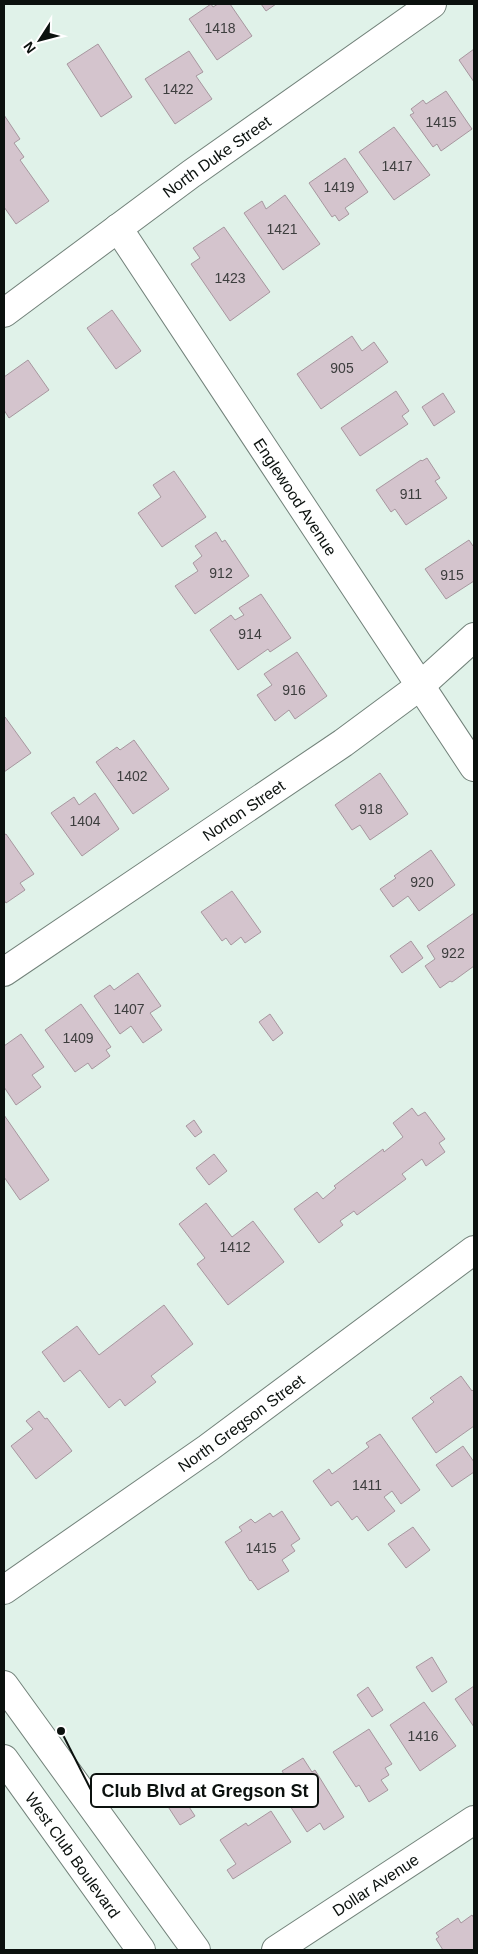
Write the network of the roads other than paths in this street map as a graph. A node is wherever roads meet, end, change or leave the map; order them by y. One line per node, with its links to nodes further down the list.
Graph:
1 (432, 4): 2 (main road, North Duke Street)
2 (118, 228): 3 (main road, North Duke Street); 5 (main road, Englewood Avenue)
3 (4, 313)
4 (474, 637): 5 (main road, Norton Street)
5 (420, 686): 6 (main road, Englewood Avenue); 7 (main road, Norton Street)
6 (474, 767)
7 (4, 972)
8 (474, 1250): 9 (main road, North Gregson Street)
9 (4, 1590)
10 (4, 1685): 14 (main road)
11 (4, 1759): 13 (main road, West Club Boulevard)
12 (474, 1820): 15 (main road, Dollar Avenue)
13 (141, 1950)
14 (196, 1950)
15 (276, 1950)

